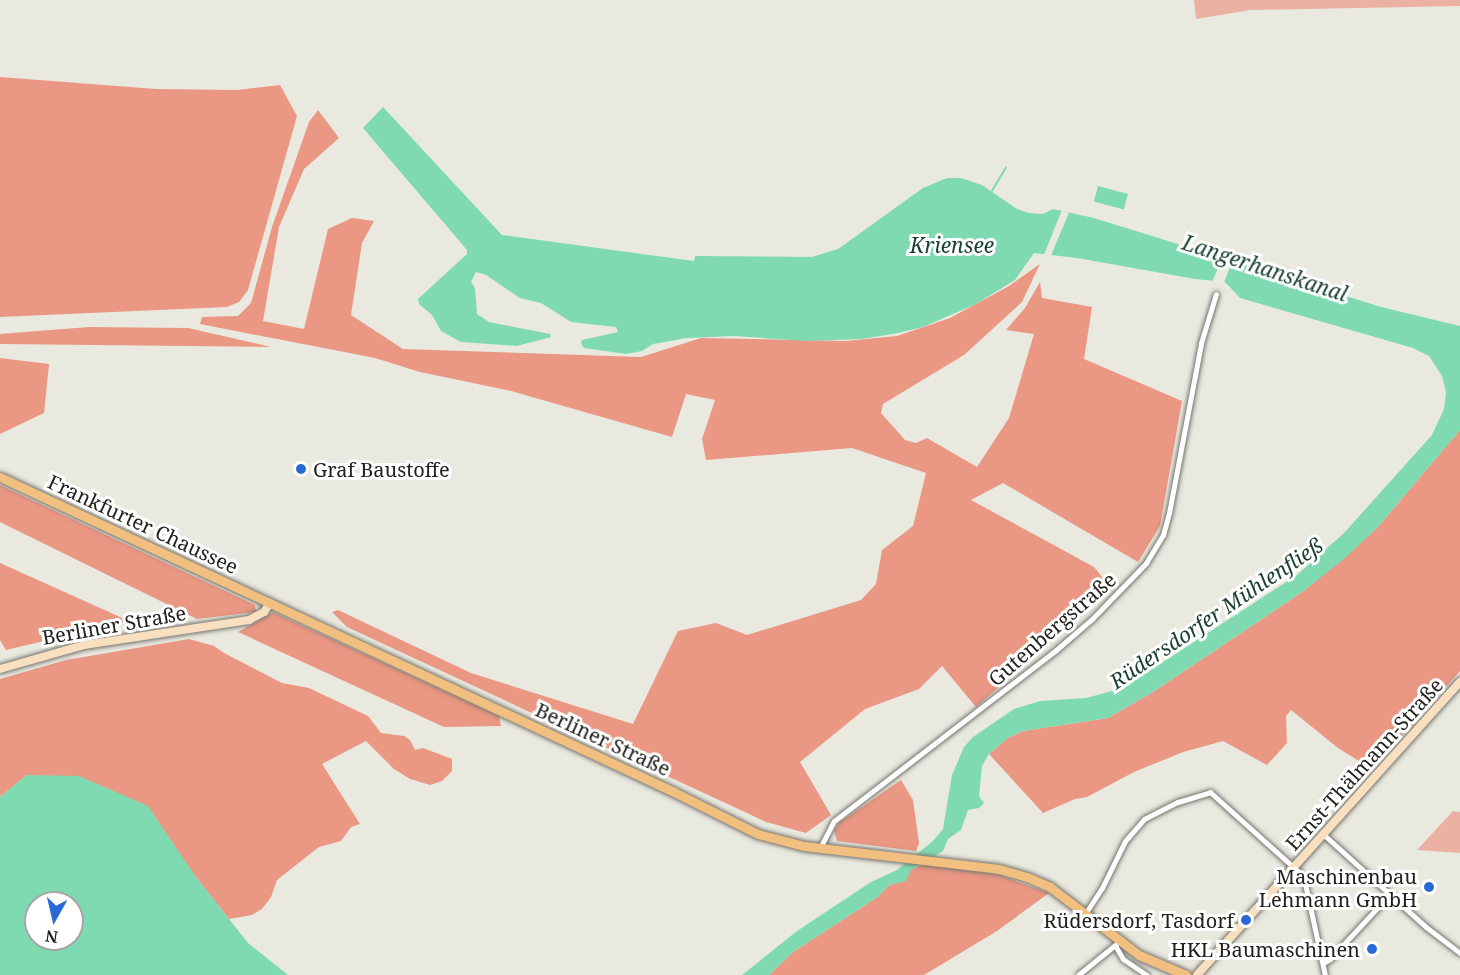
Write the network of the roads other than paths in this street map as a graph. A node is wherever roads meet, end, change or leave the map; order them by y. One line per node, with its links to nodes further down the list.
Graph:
1 (1216, 294): 7 (street, Gutenbergstraße)
2 (0, 477): 3 (main road, Frankfurter Chaussee)
3 (270, 603): 4 (main road, Berliner Straße); 7 (main road, Berliner Straße)
4 (0, 669)
5 (1460, 682): 6 (main road, Ernst-Thälmann-Straße)
6 (1323, 834): 8 (main road, Ernst-Thälmann-Straße); 9 (street)
7 (820, 848): 10 (main road, Berliner Straße)
8 (1293, 867): 10 (street); 13 (street); 17 (main road, Ernst-Thälmann-Straße)
9 (1390, 894): 12 (street); 13 (street)
10 (1085, 914): 11 (main road, Berliner Straße)
11 (1118, 944): 14 (street); 15 (street); 16 (main road, Berliner Straße)
12 (1460, 953)
13 (1323, 963): 18 (street)
14 (1078, 975)
15 (1147, 975)
16 (1186, 975)
17 (1197, 975)
18 (1325, 975)

